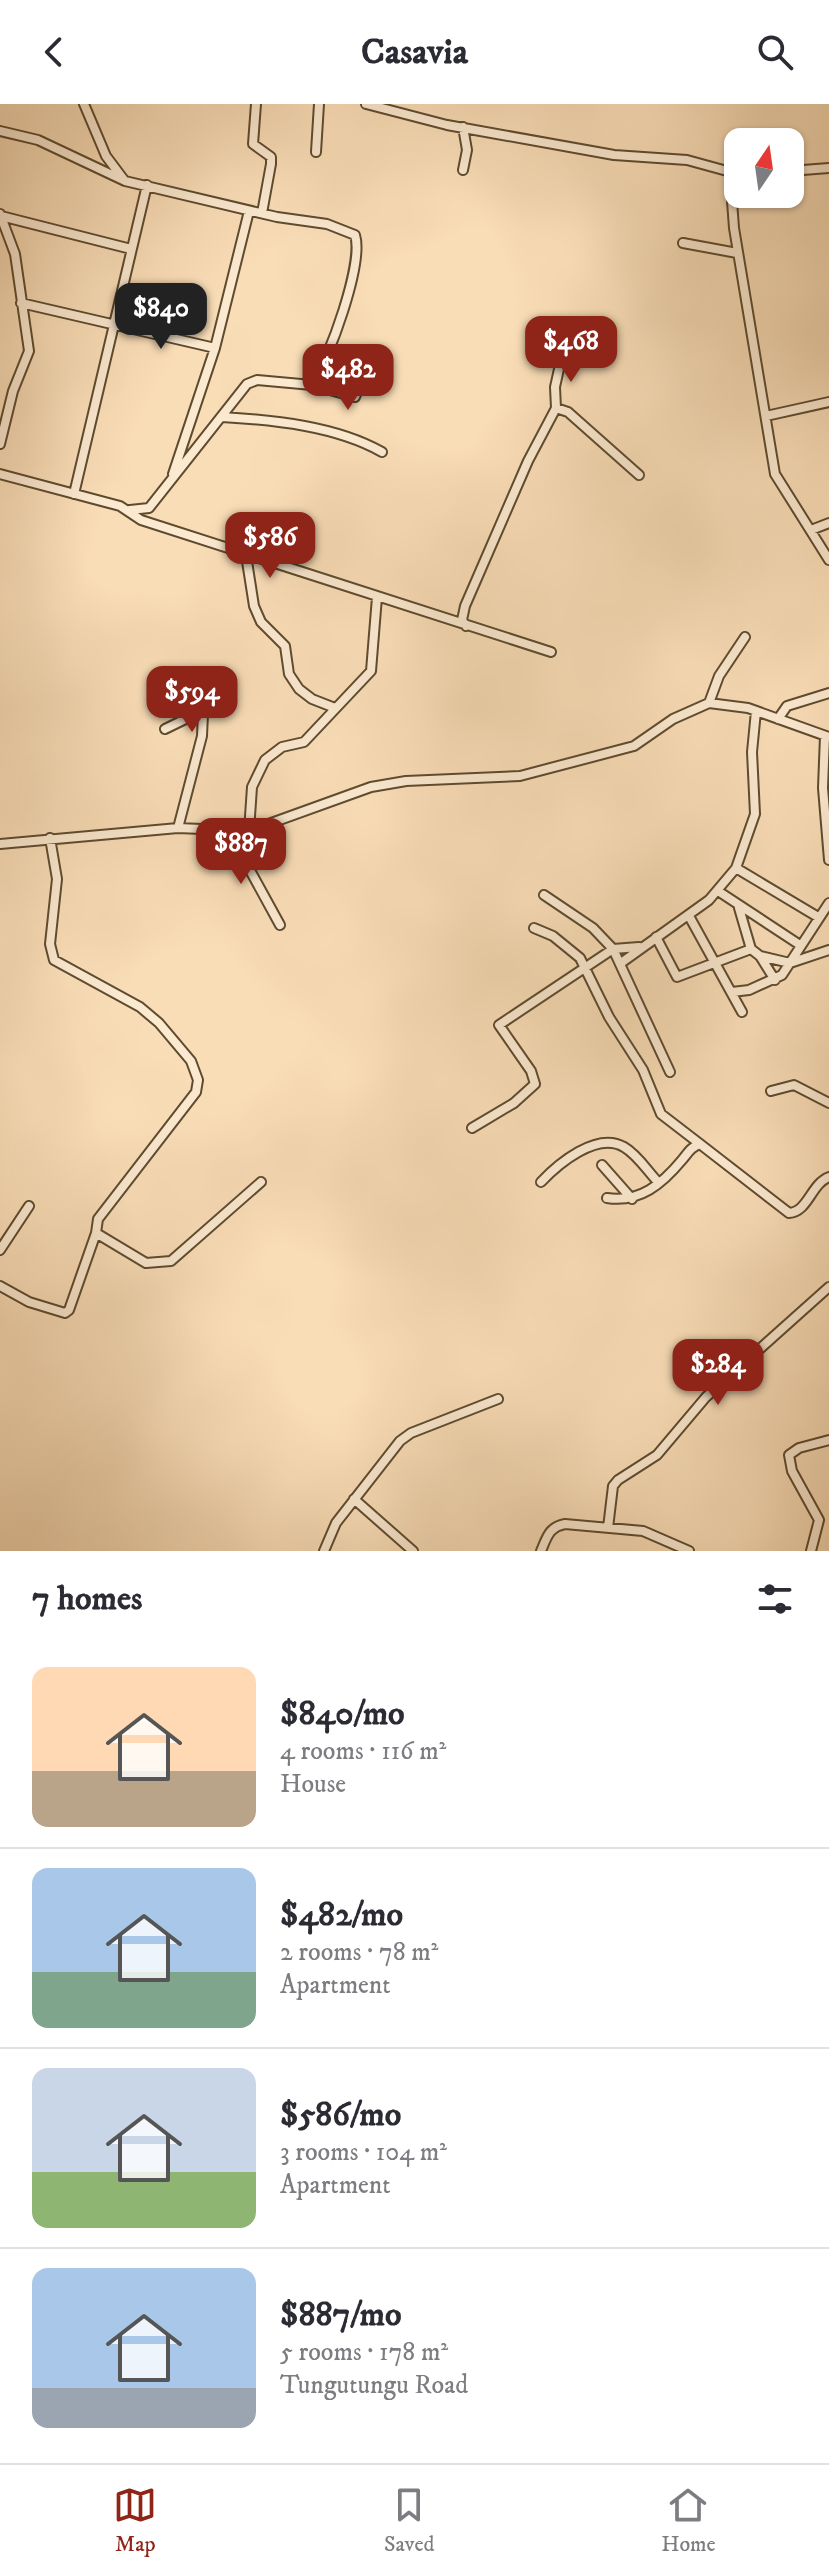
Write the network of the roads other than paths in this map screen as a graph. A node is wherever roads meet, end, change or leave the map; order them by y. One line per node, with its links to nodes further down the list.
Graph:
1 (84, 104): 12 (street)
2 (256, 104): 16 (street)
3 (319, 104): 7 (street)
4 (369, 104): 5 (street)
5 (463, 127): 9 (street); 11 (street)
6 (0, 131): 12 (street)
7 (316, 152)
8 (829, 168): 10 (street)
9 (463, 170)
10 (804, 170)
11 (724, 171)
12 (125, 181): 13 (street)
13 (147, 185): 15 (street); 21 (street)
14 (733, 208): 22 (street)
15 (249, 211): 16 (street); 25 (street)
16 (262, 213): 28 (street)
17 (1, 215): 19 (street); 21 (street)
18 (0, 240): 19 (street)
19 (11, 240): 23 (street)
20 (683, 243): 22 (street)
21 (131, 249): 24 (street)
22 (737, 253): 31 (street)
23 (21, 303): 24 (street); 33 (street)
24 (116, 323): 25 (street); 38 (street)
25 (215, 348): 37 (street)
26 (561, 360): 30 (street)
27 (361, 383): 28 (street)
28 (312, 385): 32 (street)
29 (829, 402): 31 (street)
30 (556, 408): 36 (street); 45 (street)
31 (766, 416): 41 (street)
32 (222, 417): 34 (street); 37 (street)
33 (0, 444)
34 (382, 452)
35 (0, 474): 38 (street)
36 (639, 475)
37 (172, 478): 39 (street)
38 (74, 494): 39 (street)
39 (130, 510): 42 (street)
40 (829, 523): 41 (street)
41 (811, 530): 43 (street)
42 (246, 555): 44 (street); 51 (street)
43 (829, 560)
44 (377, 597): 45 (street); 51 (street)
45 (466, 626): 47 (street)
46 (745, 637): 50 (street)
47 (551, 652)
48 (204, 691): 52 (street)
49 (829, 693): 54 (street)
50 (709, 703): 53 (street); 58 (street)
51 (335, 708): 58 (street)
52 (204, 710): 55 (street); 57 (street)
53 (756, 711): 54 (street); 63 (street)
54 (778, 719): 56 (street)
55 (165, 729)
56 (827, 736): 62 (street)
57 (178, 828): 59 (street); 60 (street)
58 (249, 831): 59 (street)
59 (229, 832): 70 (street)
60 (50, 838): 61 (street); 99 (street)
61 (0, 844)
62 (829, 860)
63 (736, 868): 64 (street); 69 (street)
64 (718, 891): 67 (street); 68 (street)
65 (544, 895): 75 (street)
66 (828, 901): 69 (street)
67 (739, 907): 73 (street); 76 (street)
68 (689, 916): 72 (street); 79 (street)
69 (818, 917): 73 (street)
70 (280, 925)
71 (534, 928): 82 (street)
72 (656, 937): 74 (street); 79 (street)
73 (800, 945): 81 (street)
74 (639, 947): 75 (street); 80 (street)
75 (613, 949): 80 (street); 82 (street)
76 (751, 949): 78 (street); 79 (street)
77 (829, 950): 81 (street)
78 (760, 956): 81 (street); 83 (street)
79 (714, 961): 84 (street)
80 (621, 963): 86 (street)
81 (790, 963): 83 (street)
82 (587, 967): 89 (street); 90 (street)
83 (775, 980): 84 (street)
84 (732, 992): 85 (street)
85 (742, 1012)
86 (670, 1072)
87 (771, 1091): 88 (street)
88 (829, 1103)
89 (472, 1128)
90 (700, 1144): 92 (street); 95 (street)
91 (602, 1165): 97 (street)
92 (829, 1177)
93 (261, 1182): 99 (street)
94 (541, 1182): 95 (street)
95 (659, 1183): 97 (street)
96 (607, 1198): 97 (street)
97 (632, 1199)
98 (29, 1206): 100 (street)
99 (96, 1233): 101 (street)
100 (0, 1250)
101 (0, 1286)
102 (829, 1287): 106 (street)
103 (498, 1399): 105 (street)
104 (829, 1440): 111 (street)
105 (354, 1499): 107 (street); 108 (street)
106 (608, 1528): 109 (street); 110 (street)
107 (324, 1551)
108 (413, 1551)
109 (541, 1551)
110 (687, 1551)
111 (811, 1551)

